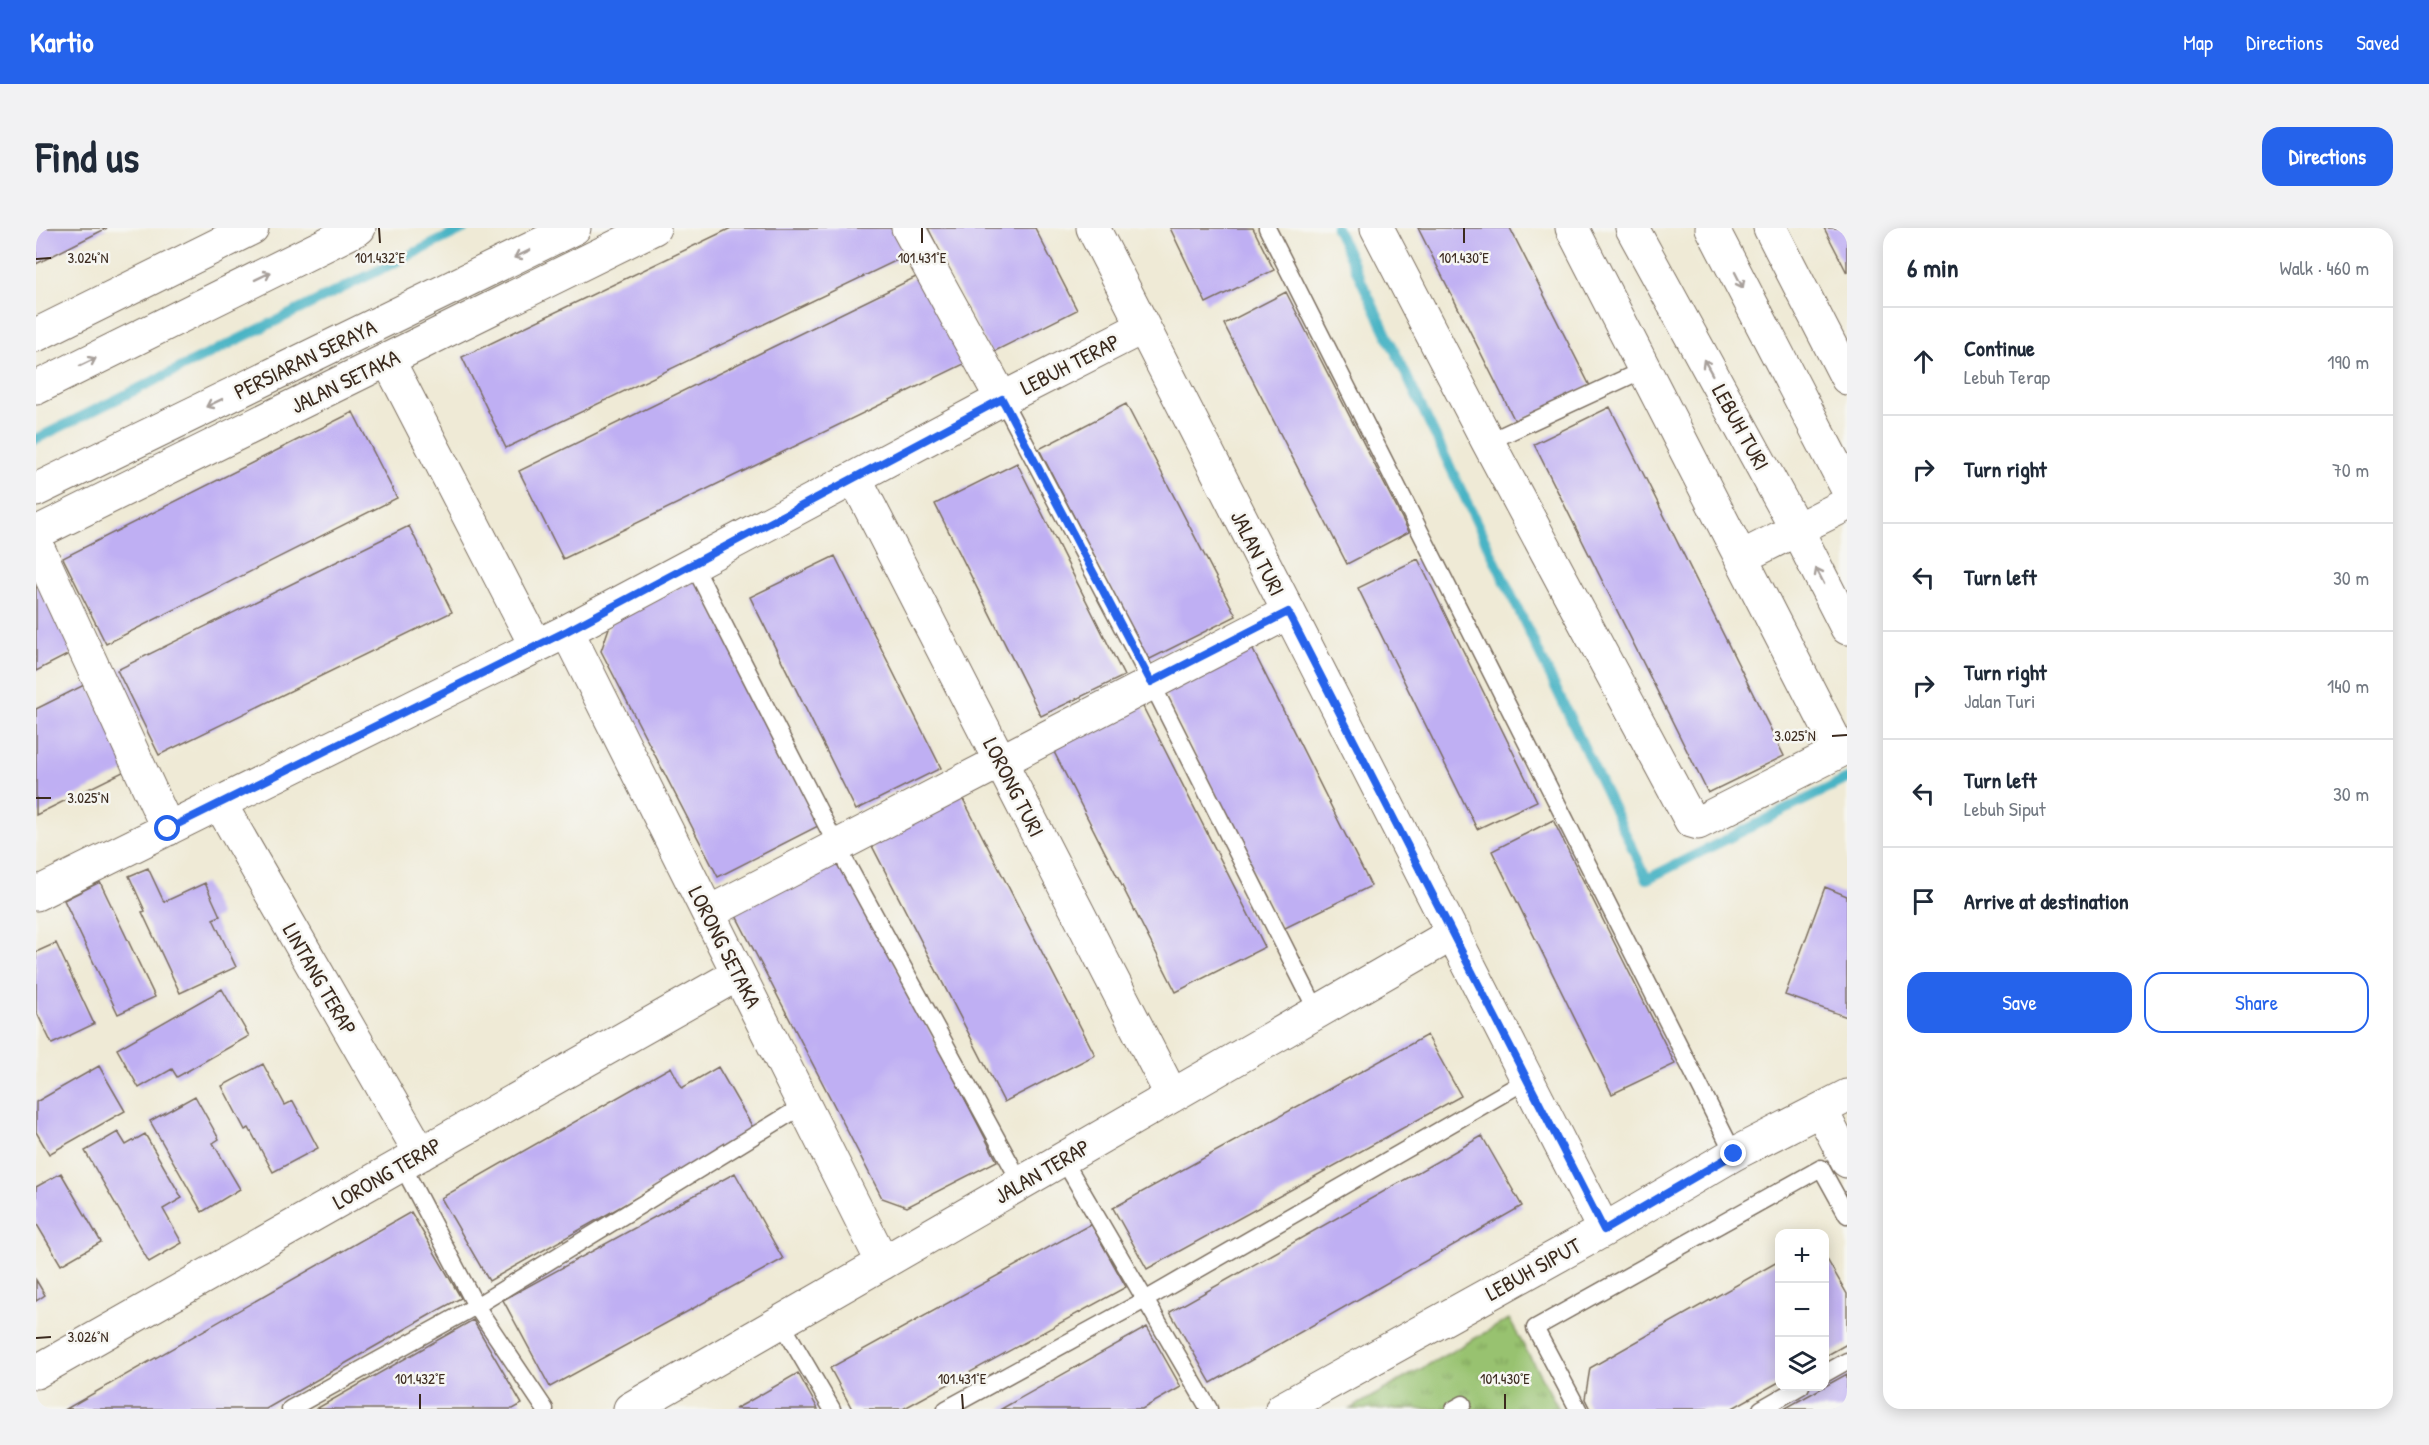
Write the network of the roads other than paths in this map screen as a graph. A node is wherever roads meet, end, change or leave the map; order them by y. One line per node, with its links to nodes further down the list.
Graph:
1 (252, 228): 15 (street)
2 (359, 228): 13 (street)
3 (574, 228): 24 (street, PERSIARAN SERAYA, one-way to 24)
4 (654, 228): 16 (street, JALAN SETAKA)
5 (908, 228): 20 (street)
6 (1094, 228): 14 (street, JALAN TURI)
7 (1267, 228): 49 (lane)
8 (1377, 228): 21 (street)
9 (1572, 228): 17 (street)
10 (1632, 228): 26 (street, LEBUH TURI, one-way to 10)
11 (1712, 228): 23 (street, one-way to 23)
12 (1780, 231): 18 (street)
13 (315, 238): 19 (street, one-way to 13)
14 (1143, 327): 20 (street, LEBUH TERAP); 31 (street, JALAN TURI)
15 (36, 335)
16 (388, 360): 27 (street, JALAN SETAKA); 34 (street)
17 (1645, 369): 21 (lane); 29 (street)
18 (1847, 378)
19 (36, 388)
20 (1002, 399): 22 (street, LEBUH TERAP); 35 (lane)
21 (1488, 442): 29 (street)
22 (855, 478): 30 (street, LEBUH TERAP); 36 (street, LORONG TURI)
23 (1847, 488)
24 (36, 490)
25 (1847, 504): 26 (street)
26 (1797, 530): 29 (street); 32 (street, LEBUH TURI, one-way to 26)
27 (36, 533)
28 (36, 544): 38 (street)
29 (1742, 557)
30 (693, 564): 33 (street, LEBUH TERAP); 39 (lane)
31 (1288, 612): 35 (street); 42 (street, JALAN TURI)
32 (1847, 628)
33 (567, 631): 34 (street, LEBUH TERAP); 41 (street, LORONG SETAKA)
34 (536, 646): 37 (street, LEBUH TERAP)
35 (1151, 682): 36 (street); 44 (lane)
36 (1000, 761): 39 (street); 46 (street, LORONG TURI)
37 (220, 804): 38 (street, LEBUH TERAP); 50 (street, LINTANG TERAP)
38 (168, 829): 40 (street, LEBUH TERAP)
39 (837, 846): 41 (street); 53 (lane)
40 (36, 894)
41 (708, 913): 43 (street, LORONG SETAKA)
42 (1454, 933): 44 (street, JALAN TERAP); 45 (street, JALAN TURI)
43 (738, 974): 48 (street, LORONG SETAKA); 50 (street, LORONG TERAP)
44 (1317, 1011): 46 (street, JALAN TERAP)
45 (1527, 1080): 55 (street, JALAN TURI); 57 (lane)
46 (1172, 1096): 51 (street, JALAN TERAP)
47 (1834, 1103): 49 (street, LEBUH SIPUT); 52 (street)
48 (804, 1105): 56 (street, LORONG SETAKA); 58 (lane)
49 (1734, 1154): 55 (street, LEBUH SIPUT)
50 (411, 1159): 58 (lane); 62 (street, LORONG TERAP)
51 (1063, 1159): 53 (street, JALAN TERAP); 57 (lane)
52 (1847, 1161)
53 (1021, 1183): 56 (street, JALAN TERAP)
54 (1847, 1215): 71 (lane)
55 (1604, 1230): 70 (street, LEBUH SIPUT)
56 (883, 1263): 59 (street, JALAN TERAP)
57 (1145, 1300): 68 (lane); 69 (lane)
58 (476, 1306): 64 (lane); 65 (lane)
59 (781, 1322): 66 (street, JALAN TERAP); 67 (lane)
60 (1847, 1362): 61 (lane)
61 (1829, 1371)
62 (36, 1372)
63 (1793, 1391): 72 (lane)
64 (290, 1409)
65 (545, 1409)
66 (630, 1409)
67 (832, 1409)
68 (946, 1409)
69 (1209, 1409)
70 (1282, 1409)
71 (1578, 1409)
72 (1761, 1409)

